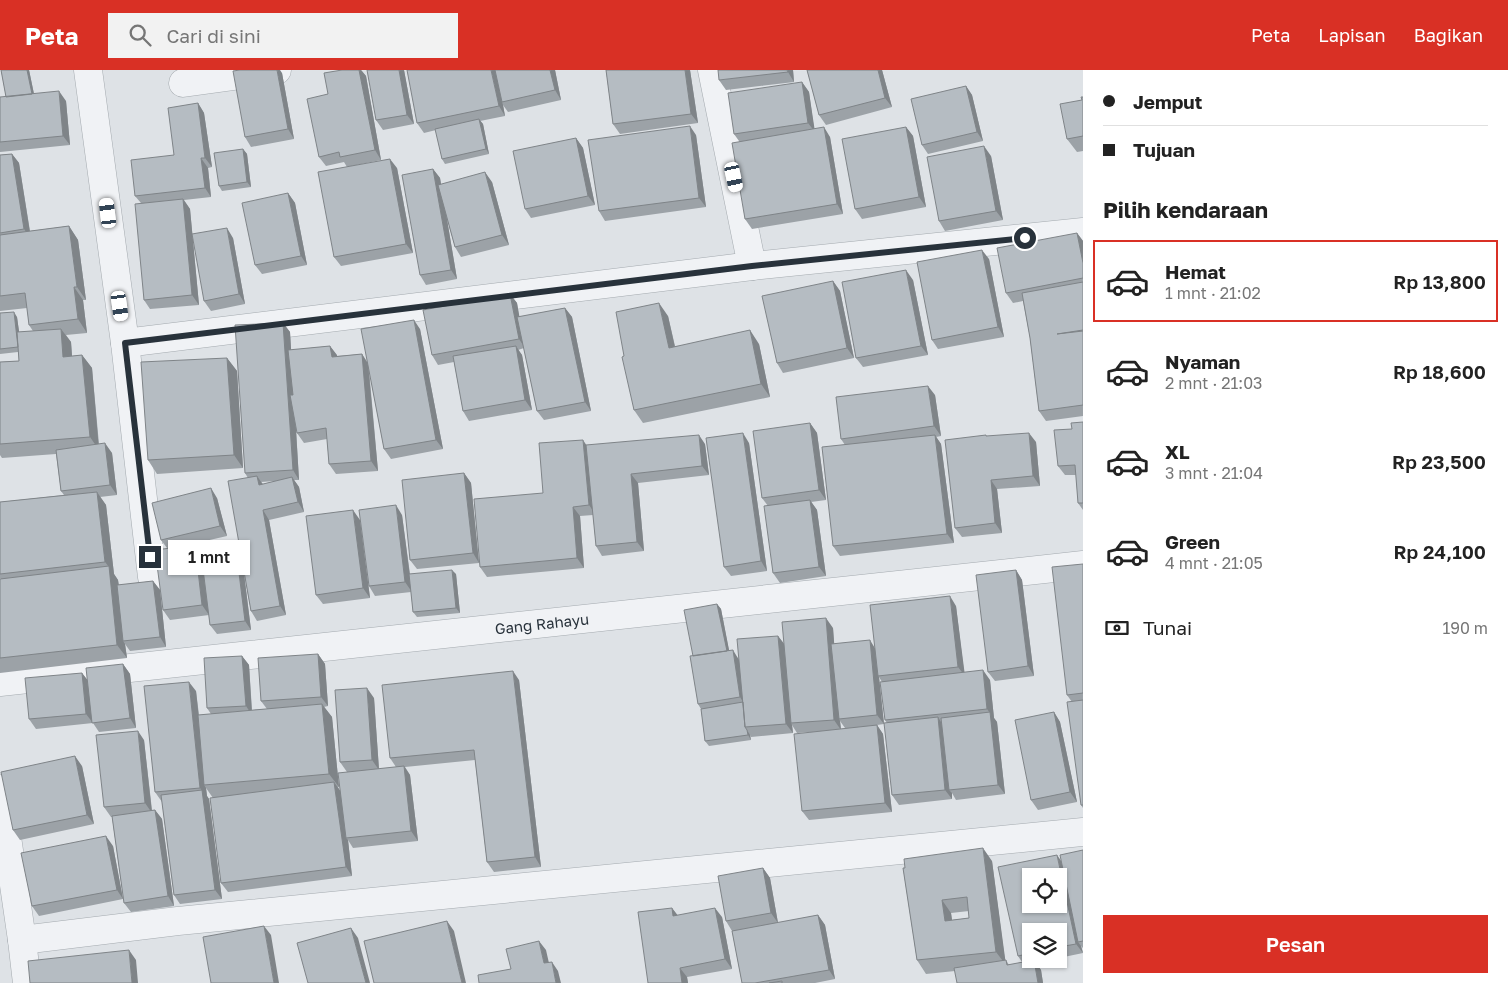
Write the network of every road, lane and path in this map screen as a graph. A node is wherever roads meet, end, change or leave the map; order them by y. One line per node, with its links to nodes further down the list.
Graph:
1 (88, 70): 7 (street)
2 (277, 70): 4 (street)
3 (712, 70): 6 (street)
4 (183, 83)
5 (1083, 232): 6 (street)
6 (752, 266): 7 (street)
7 (125, 343): 9 (street)
8 (1083, 565): 10 (street, Gang Rahayu)
9 (152, 577)
10 (0, 682)
11 (0, 790): 13 (street)
12 (1083, 832): 13 (street)
13 (22, 940): 14 (street)
14 (27, 983)

